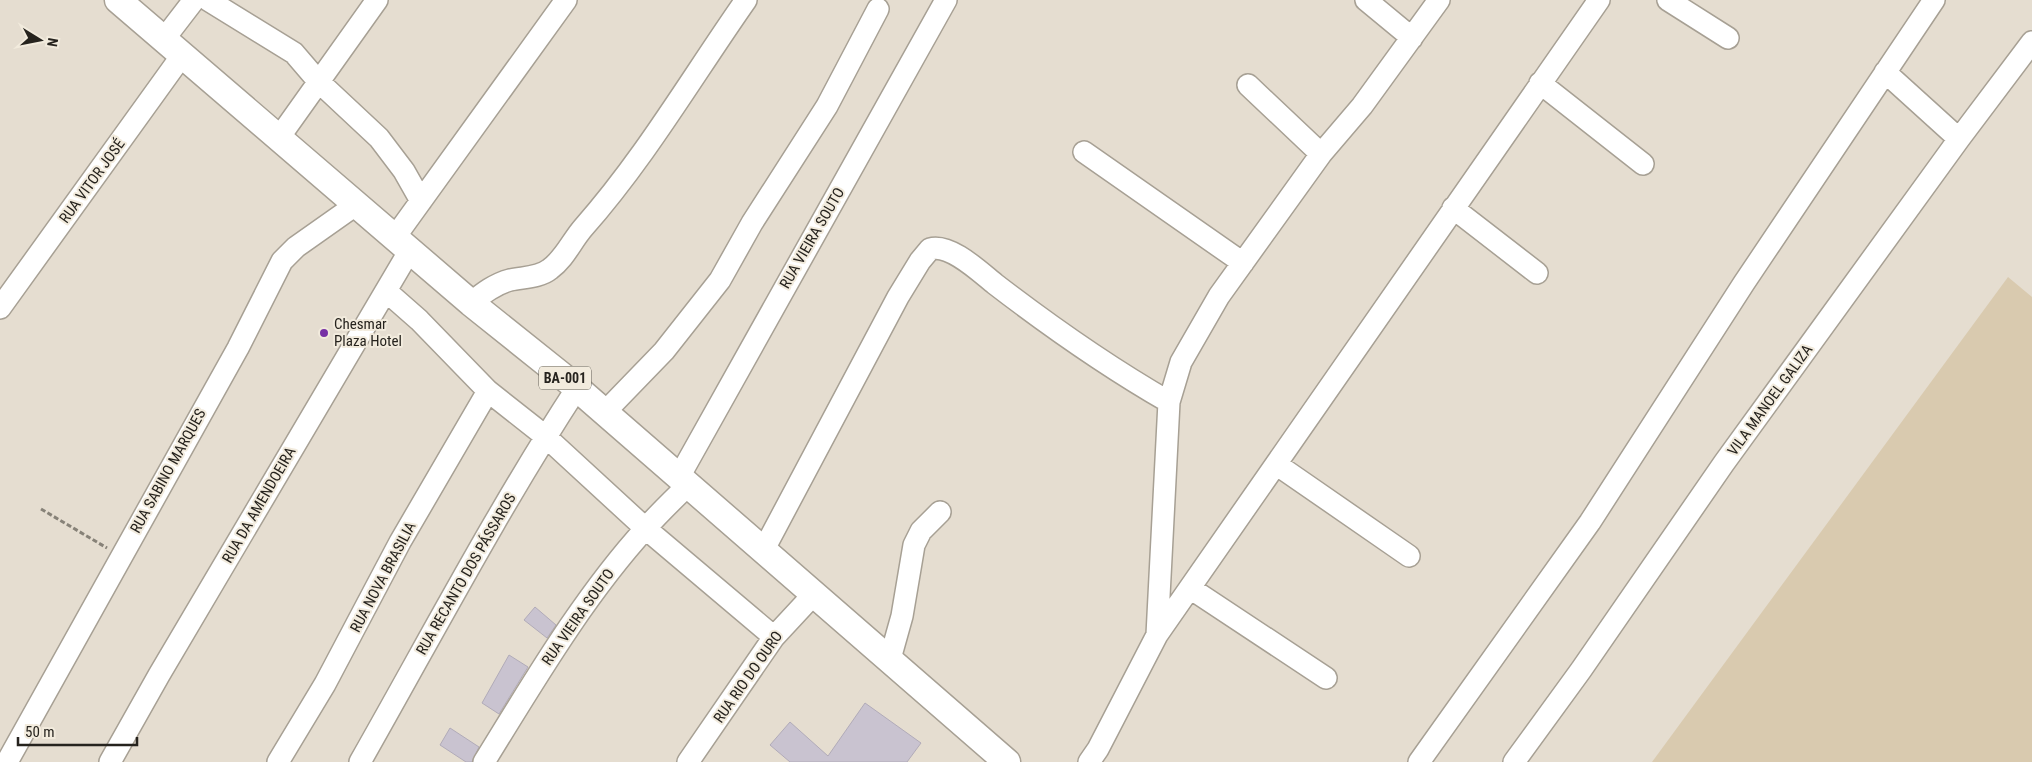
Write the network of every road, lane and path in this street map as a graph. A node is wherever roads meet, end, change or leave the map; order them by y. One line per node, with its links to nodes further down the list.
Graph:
1 (194, 0): 17 (street, RUA VITOR JOSÉ)
2 (208, 0): 19 (street)
3 (377, 0): 19 (street)
4 (566, 0): 27 (street, RUA DA AMENDOEIRA)
5 (746, 0): 34 (street)
6 (946, 0): 42 (street, RUA VIEIRA SOUTO)
7 (1366, 0): 14 (street)
8 (1439, 0): 14 (street)
9 (1599, 0): 20 (street)
10 (1668, 0): 15 (street)
11 (1934, 0): 18 (street)
12 (124, 2): 17 (main road, BA-001)
13 (878, 10): 39 (street)
14 (1412, 38): 25 (street)
15 (1728, 38)
16 (2032, 42): 23 (street, VILA MANOEL GALIZA)
17 (174, 46): 22 (main road, BA-001); 35 (street, RUA VITOR JOSÉ)
18 (1885, 72): 23 (street); 63 (street)
19 (318, 81): 22 (street); 27 (street)
20 (1540, 83): 26 (street); 29 (street)
21 (1248, 85): 25 (street)
22 (278, 139): 28 (main road, BA-001)
23 (1959, 139): 64 (street, VILA MANOEL GALIZA)
24 (1084, 152): 31 (street)
25 (1321, 154): 31 (street)
26 (1643, 164)
27 (421, 201): 30 (street, RUA DA AMENDOEIRA)
28 (356, 204): 30 (main road, BA-001); 47 (street, RUA SABINO MARQUES)
29 (1453, 208): 32 (street); 41 (street)
30 (402, 244): 33 (street, RUA DA AMENDOEIRA); 34 (main road, BA-001)
31 (1243, 263): 38 (street)
32 (1537, 272)
33 (386, 291): 37 (street); 56 (street, RUA DA AMENDOEIRA)
34 (471, 303): 36 (main road, BA-001)
35 (0, 308)
36 (577, 388): 39 (main road, BA-001); 40 (street, RUA RECANTO DOS PÁSSAROS)
37 (488, 391): 40 (street); 57 (street, RUA NOVA BRASILIA)
38 (1169, 402): 46 (street); 51 (street)
39 (604, 413): 42 (main road, BA-001)
40 (545, 436): 45 (street); 58 (street, RUA RECANTO DOS PÁSSAROS)
41 (1276, 464): 48 (street); 49 (street)
42 (684, 481): 45 (street, RUA VIEIRA SOUTO); 46 (main road, BA-001)
43 (41, 509): 47 (path)
44 (940, 512): 53 (street)
45 (645, 528): 52 (street); 59 (street, RUA VIEIRA SOUTO)
46 (763, 551): 50 (main road, BA-001)
47 (120, 556): 55 (street, RUA SABINO MARQUES)
48 (1409, 556)
49 (1190, 588): 51 (street); 54 (street)
50 (812, 595): 52 (street, RUA RIO DO OURO); 53 (main road, BA-001)
51 (1157, 635): 62 (street)
52 (774, 637): 60 (street, RUA RIO DO OURO)
53 (890, 659): 61 (main road, BA-001)
54 (1326, 678)
55 (7, 762)
56 (110, 762)
57 (278, 762)
58 (360, 762)
59 (484, 762)
60 (688, 762)
61 (1007, 762)
62 (1089, 762)
63 (1419, 762)
64 (1514, 762)

